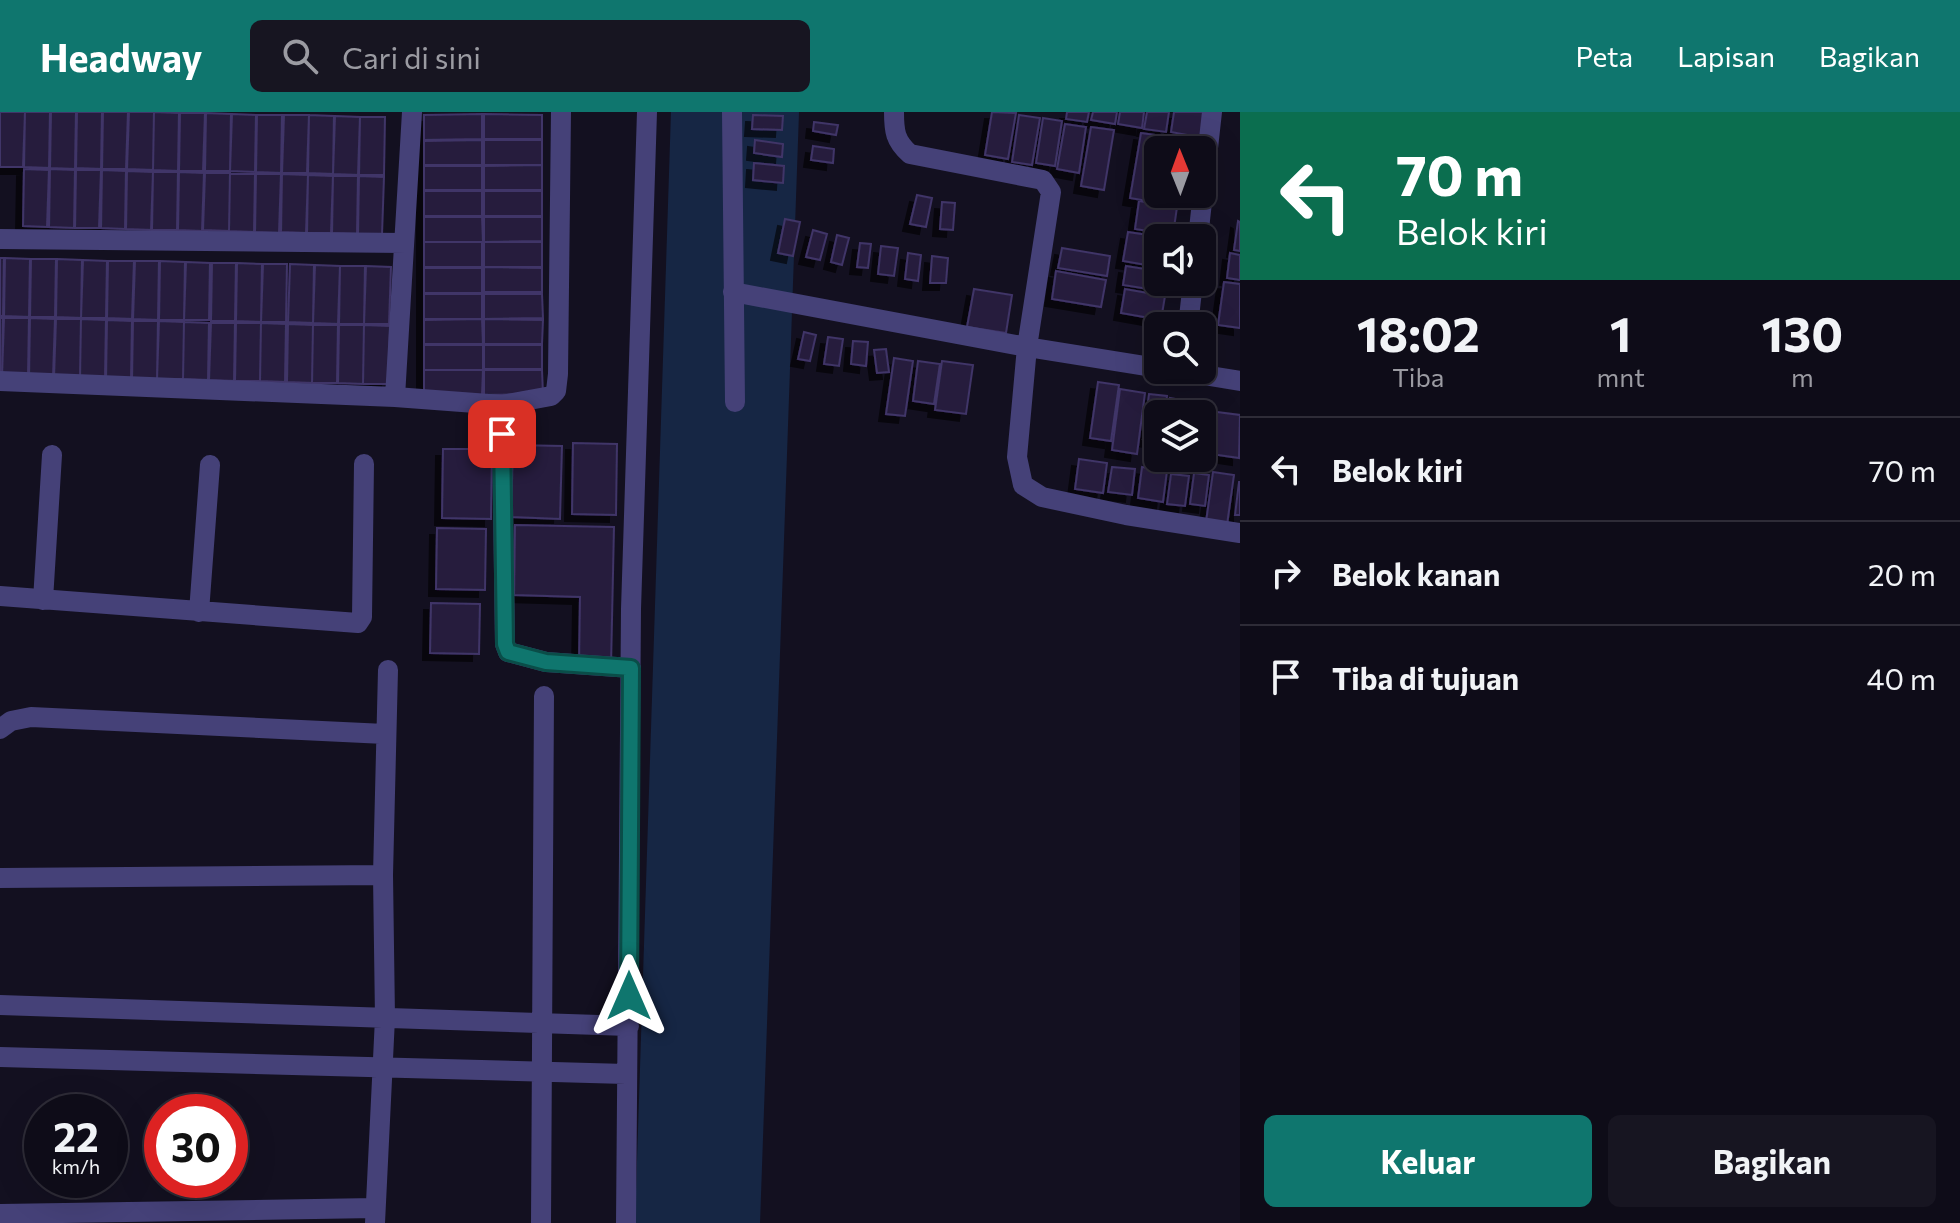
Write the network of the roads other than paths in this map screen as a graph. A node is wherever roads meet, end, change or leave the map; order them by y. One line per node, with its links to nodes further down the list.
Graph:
1 (412, 112): 9 (street)
2 (561, 112): 16 (street)
3 (647, 112): 26 (street)
4 (732, 112): 10 (street)
5 (894, 112): 11 (street)
6 (1212, 112): 7 (street)
7 (1200, 224)
8 (0, 239): 9 (street)
9 (404, 243): 16 (street)
10 (733, 292): 11 (street); 17 (street)
11 (1027, 347): 12 (street); 22 (street)
12 (1144, 366)
13 (1216, 377): 15 (street)
14 (0, 381): 16 (street)
15 (1240, 381)
16 (395, 397)
17 (735, 402)
18 (502, 434): 26 (street)
19 (52, 455): 24 (street)
20 (364, 464): 25 (street)
21 (210, 465): 25 (street)
22 (1240, 533)
23 (0, 596): 24 (street)
24 (43, 600): 25 (street)
25 (199, 612)
26 (631, 668): 36 (street)
27 (388, 670): 30 (street)
28 (544, 696): 35 (street)
29 (0, 729): 30 (street)
30 (385, 734): 31 (street)
31 (383, 875): 32 (street); 34 (street)
32 (0, 878)
33 (0, 1005): 34 (street)
34 (385, 1018): 35 (street); 38 (street)
35 (541, 1023): 36 (street); 39 (street)
36 (629, 1026): 40 (street)
37 (0, 1057): 38 (street)
38 (382, 1067): 39 (street); 42 (street)
39 (542, 1072): 40 (street); 43 (street)
40 (626, 1074): 44 (street)
41 (0, 1214): 42 (street)
42 (375, 1215)
43 (541, 1223)
44 (626, 1223)

